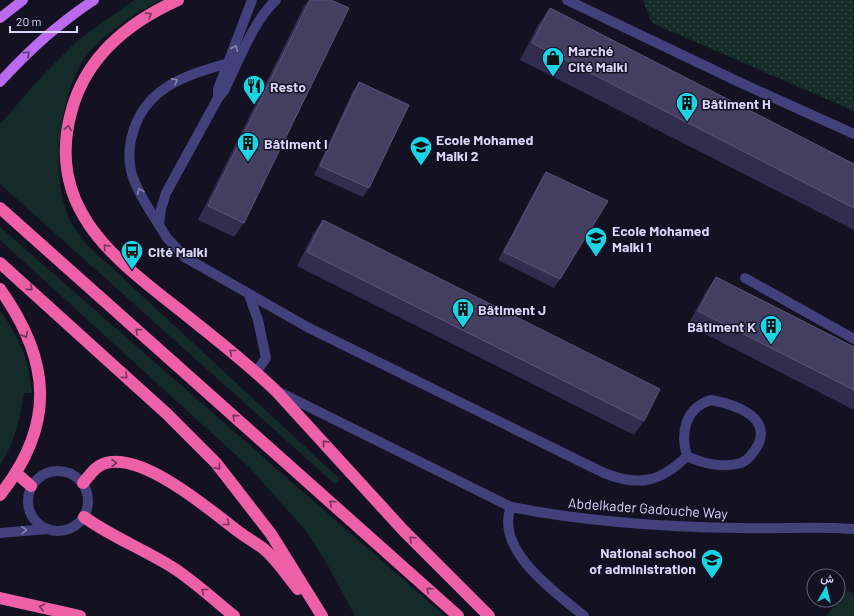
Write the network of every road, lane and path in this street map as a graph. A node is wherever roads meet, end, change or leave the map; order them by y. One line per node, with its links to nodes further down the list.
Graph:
1 (23, 0): 7 (main road)
2 (94, 0): 9 (main road, one-way to 2)
3 (178, 0): 19 (highway, one-way to 3)
4 (252, 0): 8 (street, one-way to 4)
5 (276, 0): 10 (street)
6 (567, 0): 11 (street)
7 (0, 18)
8 (229, 63): 10 (street); 13 (street, one-way to 8)
9 (0, 82)
10 (218, 98): 13 (street)
11 (854, 134)
12 (0, 208): 35 (highway, one-way to 12)
13 (159, 225): 17 (street)
14 (0, 263): 34 (highway, one-way to 34)
15 (745, 278): 18 (street)
16 (0, 289): 22 (highway, one-way to 22)
17 (249, 295): 19 (street); 21 (street)
18 (854, 339)
19 (256, 372): 20 (highway)
20 (276, 391): 26 (street, Abdelkader Gadouche Way); 36 (highway, one-way to 20)
21 (687, 456): 21 (street)
22 (16, 474): 24 (highway); 25 (highway)
23 (83, 483): 24 (street); 27 (street); 34 (highway, one-way to 34)
24 (31, 486): 28 (street)
25 (0, 495)
26 (511, 507): 29 (street, Abdelkader Gadouche Way); 37 (street)
27 (84, 517): 28 (street); 33 (highway, one-way to 27)
28 (48, 529): 30 (street, one-way to 28)
29 (854, 529)
30 (0, 533)
31 (0, 598): 32 (highway, one-way to 31)
32 (80, 616)
33 (234, 616)
34 (322, 616)
35 (458, 616)
36 (489, 616)
37 (584, 616)

